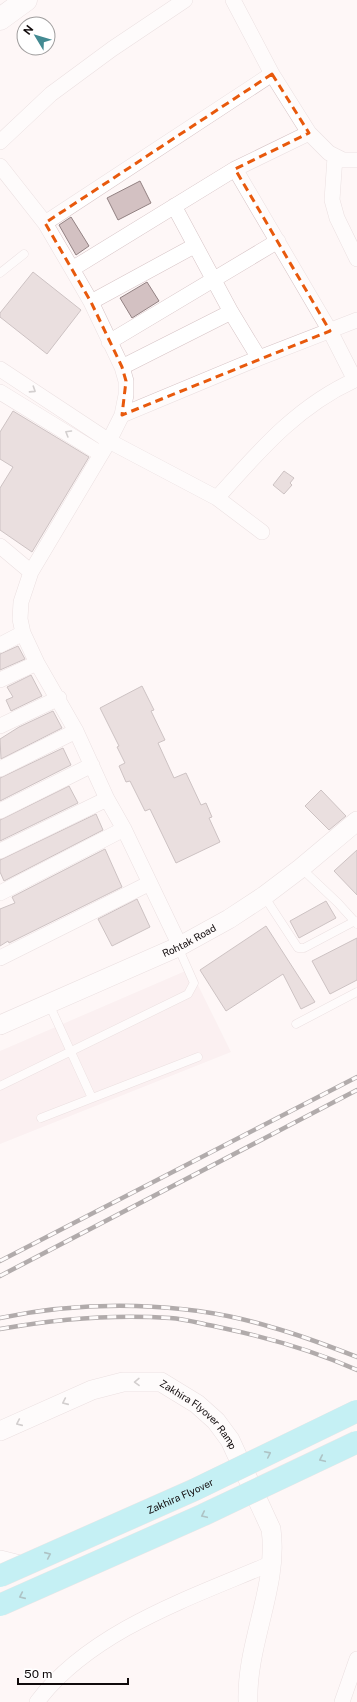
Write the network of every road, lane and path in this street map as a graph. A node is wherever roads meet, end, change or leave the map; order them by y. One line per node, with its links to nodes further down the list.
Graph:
1 (26, 0): 4 (main road)
2 (185, 0): 7 (street)
3 (233, 0): 5 (street)
4 (0, 20)
5 (272, 74): 6 (street); 13 (street)
6 (309, 133): 8 (street); 11 (street)
7 (0, 142)
8 (335, 157): 9 (street); 17 (street)
9 (357, 160)
10 (0, 166): 13 (street)
11 (235, 169): 12 (street); 14 (street)
12 (174, 206): 15 (street); 18 (street)
13 (45, 223): 18 (street)
14 (278, 242): 20 (street); 24 (street)
15 (194, 246): 20 (street); 21 (street)
16 (24, 254): 19 (lane)
17 (357, 259)
18 (72, 269): 21 (street)
19 (0, 273)
20 (213, 280): 22 (street); 25 (street)
21 (91, 302): 25 (street)
22 (231, 312): 26 (street); 27 (street)
23 (357, 320): 24 (street)
24 (330, 331): 26 (street); 29 (street)
25 (108, 342): 27 (street)
26 (259, 358): 31 (street)
27 (122, 368): 31 (street)
28 (0, 369): 32 (street, one-way to 32)
29 (356, 380): 33 (street)
30 (0, 392): 32 (street, one-way to 30)
31 (122, 415): 32 (street)
32 (105, 447): 33 (street); 36 (street)
33 (217, 498): 34 (street)
34 (262, 532)
35 (0, 546): 36 (street)
36 (31, 572): 37 (street)
37 (24, 633): 38 (street); 39 (street)
38 (0, 645)
39 (37, 663): 40 (street); 41 (street)
40 (0, 680)
41 (59, 698): 42 (street); 43 (street)
42 (0, 726)
43 (76, 731): 44 (street); 45 (street)
44 (92, 765): 46 (street); 47 (street)
45 (0, 770)
46 (107, 799): 49 (street); 50 (street)
47 (0, 811)
48 (357, 820): 51 (street, Rohtak Road)
49 (124, 830): 52 (street); 53 (street)
50 (0, 851)
51 (301, 868): 54 (street, Rohtak Road); 55 (lane)
52 (150, 882): 56 (street); 57 (street)
53 (0, 894)
54 (264, 896): 55 (lane); 56 (street, Rohtak Road)
55 (356, 923)
56 (179, 946): 59 (street, Rohtak Road); 62 (lane)
57 (0, 958)
58 (357, 992): 60 (lane)
59 (49, 1004): 61 (street, Rohtak Road); 62 (lane)
60 (296, 1024)
61 (0, 1026)
62 (70, 1051): 64 (lane); 65 (lane)
63 (198, 1057): 65 (lane)
64 (0, 1086)
65 (92, 1098): 66 (lane)
66 (41, 1118)
67 (357, 1411): 72 (main road, Zakhira Flyover, one-way to 67, bridge)
68 (0, 1431): 71 (street, Zakhira Flyover Ramp, one-way to 68)
69 (357, 1442): 74 (main road, one-way to 74, bridge)
70 (0, 1560): 72 (street)
71 (272, 1563): 76 (street); 77 (street, Zakhira Flyover Ramp)
72 (24, 1566): 73 (main road, Zakhira Flyover, bridge)
73 (0, 1576)
74 (0, 1605)
75 (357, 1659): 78 (street)
76 (37, 1702)
77 (248, 1702)
78 (342, 1702)

